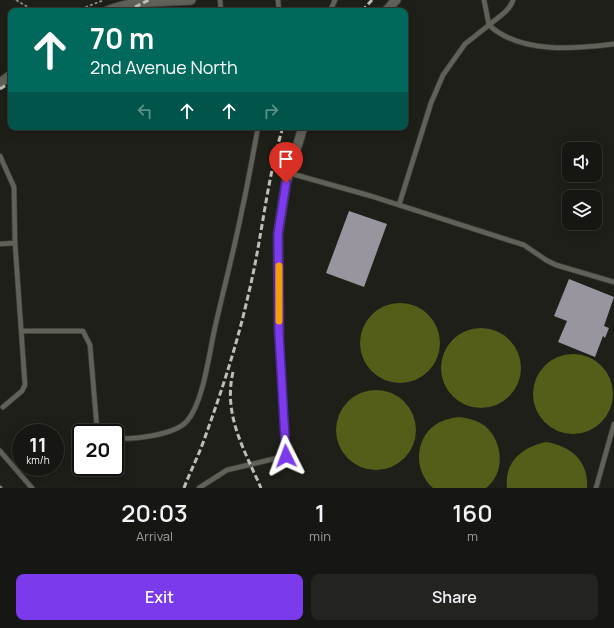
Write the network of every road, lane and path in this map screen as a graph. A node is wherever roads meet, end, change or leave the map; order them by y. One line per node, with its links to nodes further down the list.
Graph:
1 (16, 0): 8 (path)
2 (104, 0): 9 (path)
3 (191, 0): 7 (street)
4 (396, 0): 11 (street)
5 (484, 0): 12 (lane)
6 (513, 0): 12 (lane)
7 (164, 1): 10 (street)
8 (30, 8)
9 (84, 8)
10 (114, 8)
11 (389, 8)
12 (489, 25): 13 (lane); 18 (lane)
13 (614, 44)
14 (257, 130): 27 (lane)
15 (302, 130): 17 (street)
16 (0, 156): 19 (lane)
17 (289, 172): 18 (lane); 23 (street)
18 (399, 205): 21 (lane)
19 (15, 243): 20 (lane); 22 (lane)
20 (0, 244)
21 (614, 282)
22 (22, 331): 24 (lane); 25 (lane)
23 (279, 334): 30 (lane)
24 (3, 407)
25 (97, 424)
26 (614, 424): 31 (lane)
27 (124, 439)
28 (0, 451): 29 (lane)
29 (32, 488)
30 (199, 488)
31 (596, 488)

